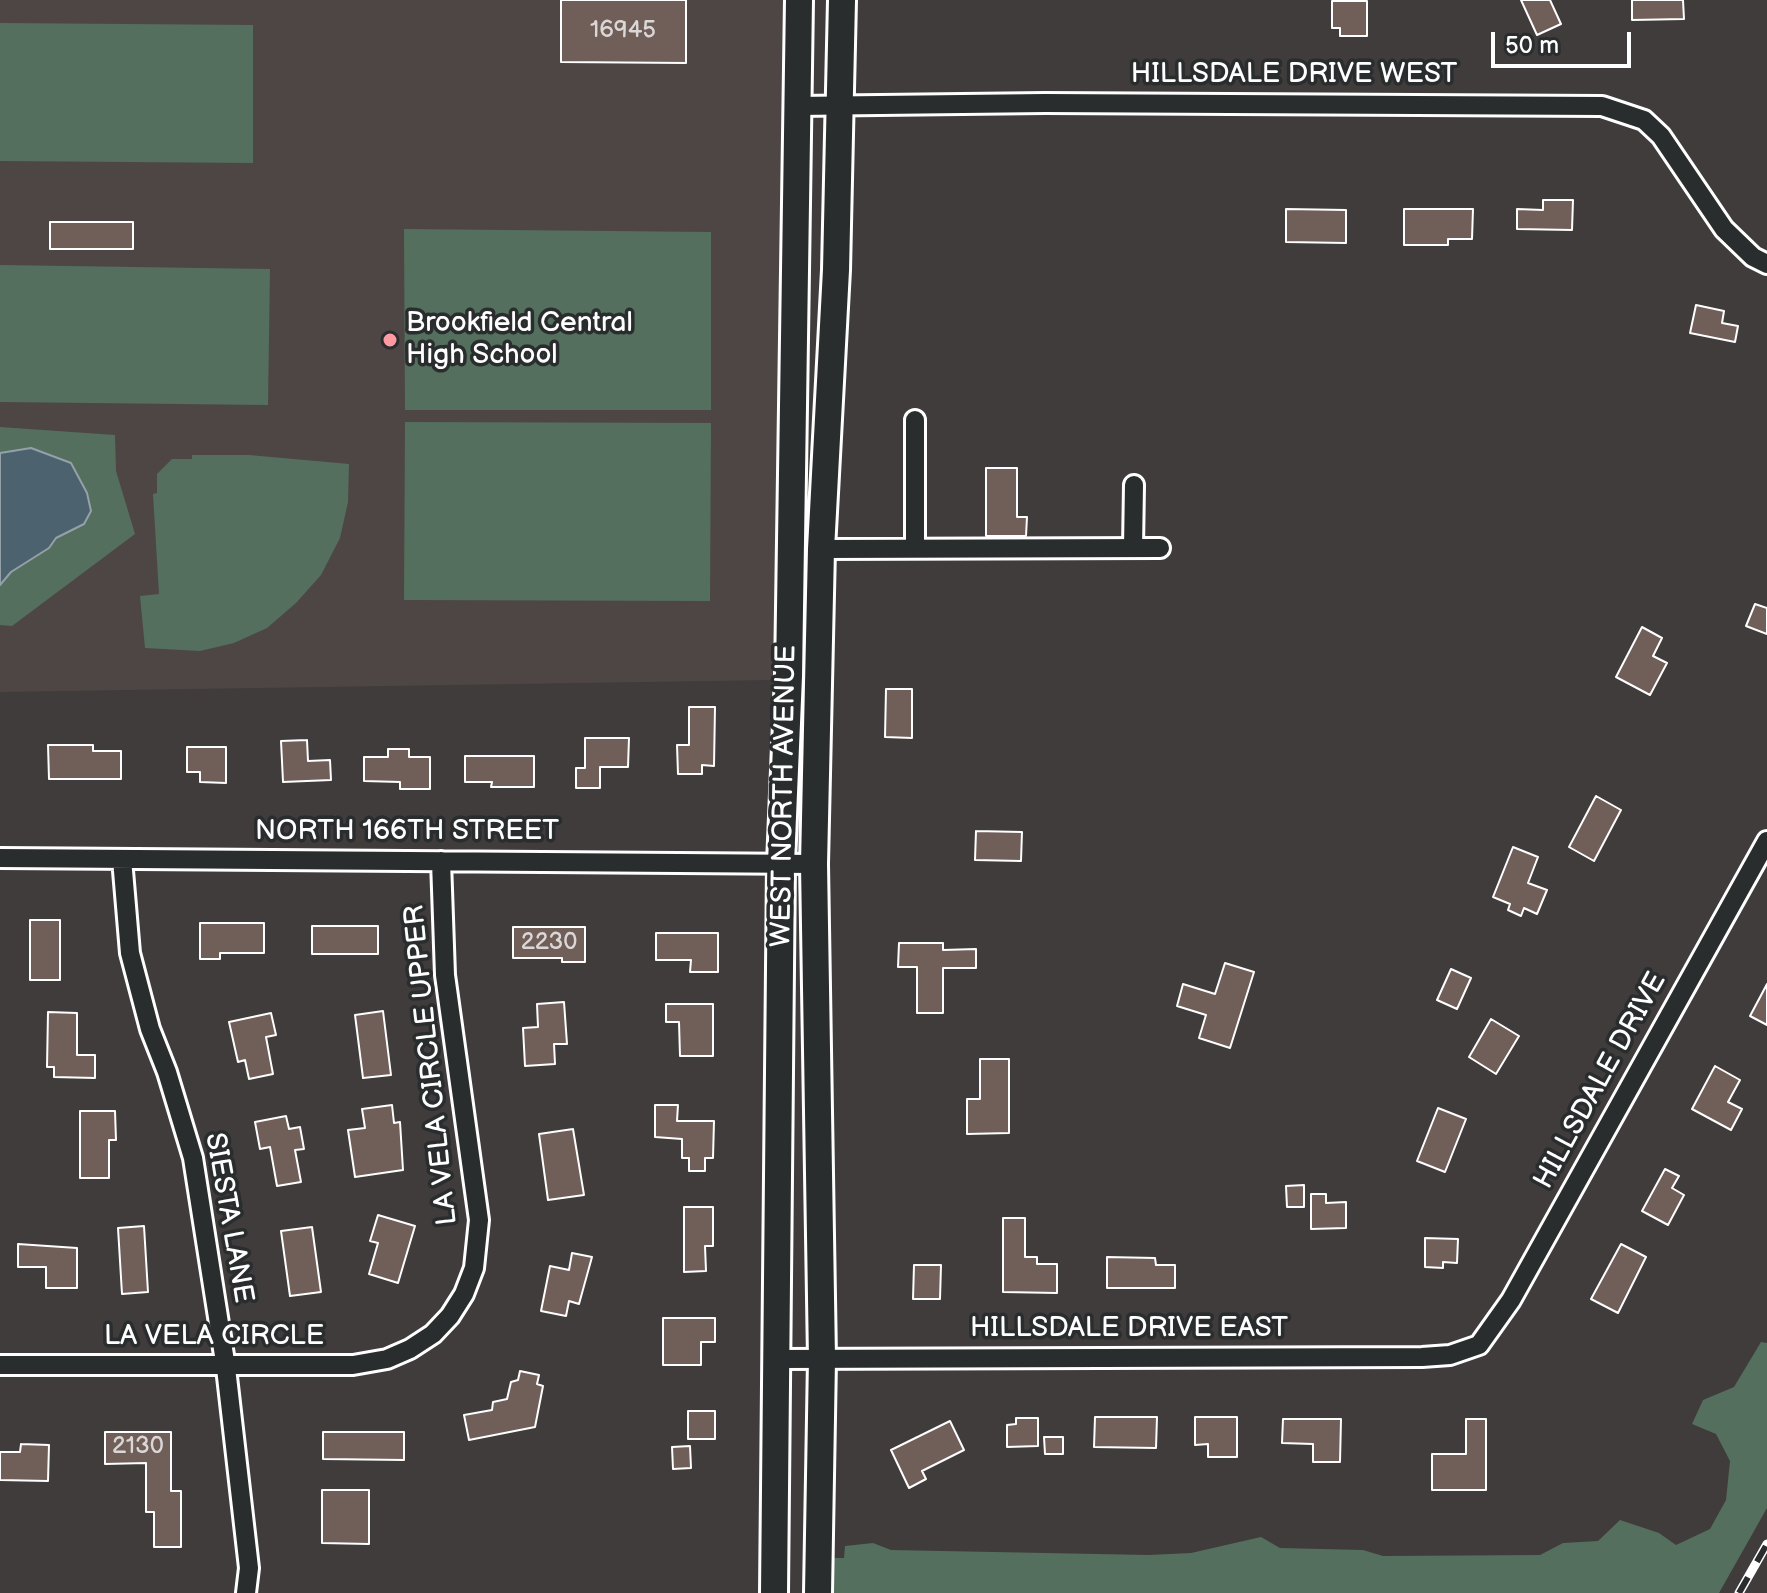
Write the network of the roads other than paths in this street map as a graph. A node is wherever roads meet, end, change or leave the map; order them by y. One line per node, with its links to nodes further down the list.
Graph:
1 (799, 0): 3 (main road, WEST NORTH AVENUE)
2 (842, 0): 4 (main road, WEST NORTH AVENUE)
3 (797, 106): 4 (street, HILLSDALE DRIVE WEST); 16 (main road, WEST NORTH AVENUE)
4 (841, 106): 5 (street, HILLSDALE DRIVE WEST); 11 (main road, WEST NORTH AVENUE)
5 (1767, 264)
6 (915, 420): 8 (street)
7 (1134, 485): 9 (street)
8 (915, 548): 9 (street); 11 (street)
9 (1133, 548): 10 (street)
10 (1160, 548)
11 (821, 549): 17 (main road, WEST NORTH AVENUE)
12 (1767, 841): 19 (street, HILLSDALE DRIVE)
13 (0, 858): 14 (street, NORTH 166TH STREET)
14 (122, 859): 15 (street, NORTH 166TH STREET); 23 (street, SIESTA LANE)
15 (441, 861): 16 (street, NORTH 166TH STREET); 18 (street, LA VELA CIRCLE UPPER)
16 (781, 863): 17 (street, NORTH 166TH STREET); 20 (main road, WEST NORTH AVENUE)
17 (814, 864): 21 (main road, WEST NORTH AVENUE)
18 (456, 1307): 23 (street, LA VELA CIRCLE)
19 (1479, 1345): 21 (street, HILLSDALE DRIVE EAST)
20 (778, 1359): 21 (street, HILLSDALE DRIVE EAST); 25 (main road, WEST NORTH AVENUE)
21 (822, 1359): 26 (main road, WEST NORTH AVENUE)
22 (0, 1365): 23 (street, LA VELA CIRCLE)
23 (226, 1368): 24 (street, SIESTA LANE)
24 (246, 1593)
25 (774, 1593)
26 (818, 1593)

